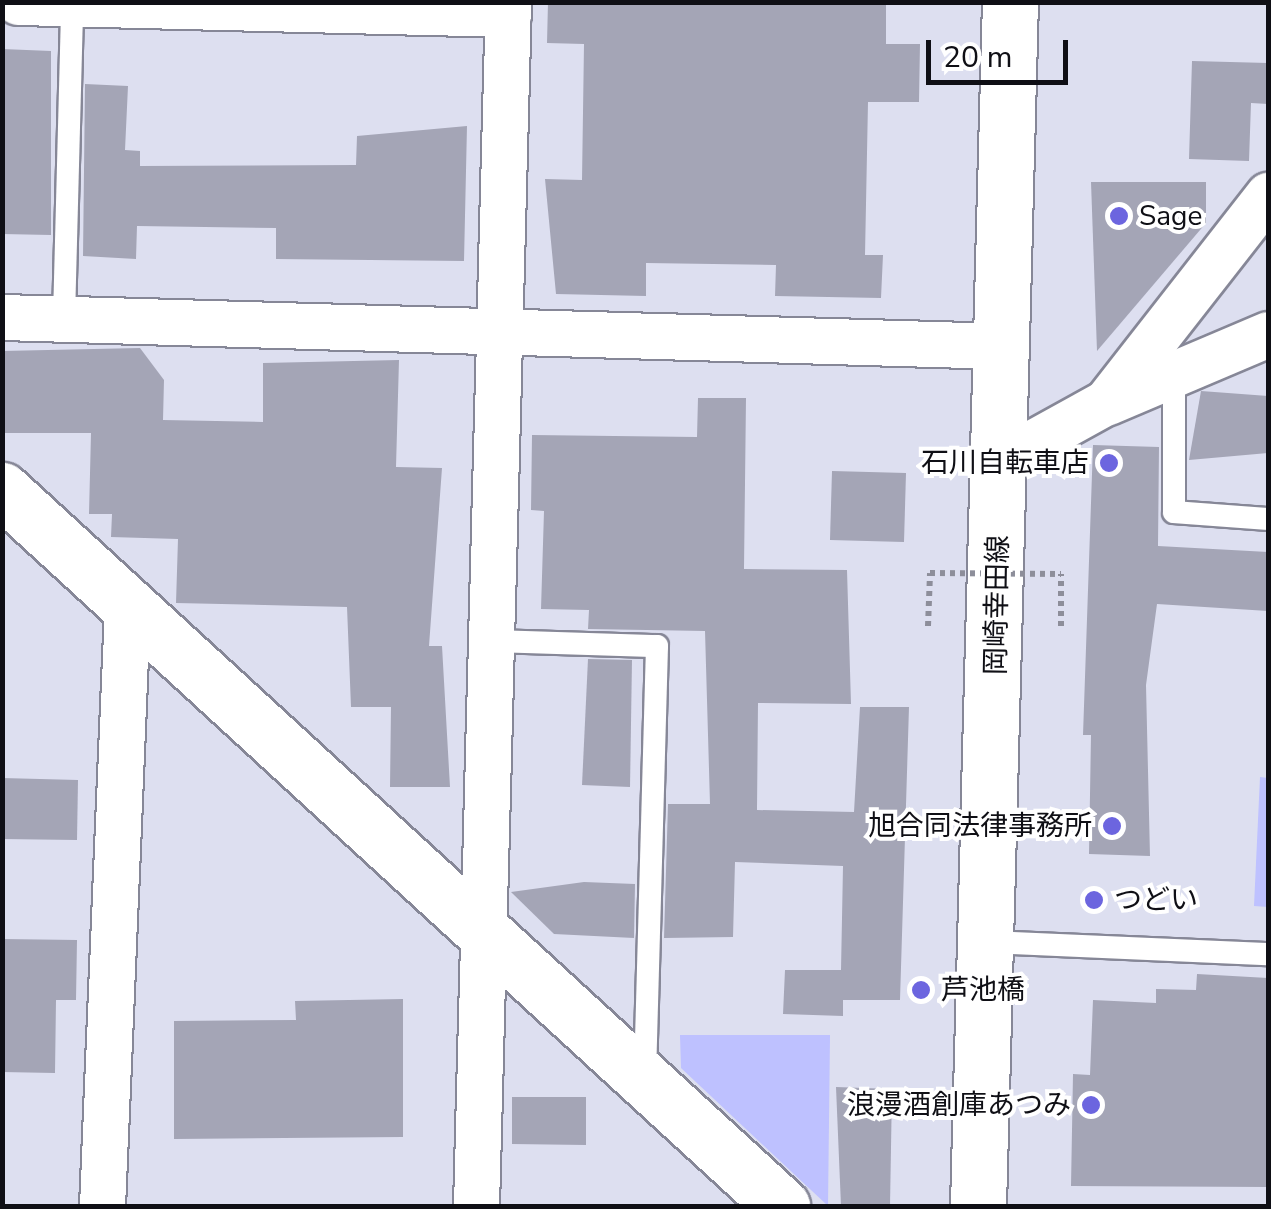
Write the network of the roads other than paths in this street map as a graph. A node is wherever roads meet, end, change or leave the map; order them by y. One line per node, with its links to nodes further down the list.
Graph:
1 (18, 2): 3 (street)
2 (1010, 2): 10 (main road, 岡崎幸田線)
3 (72, 3): 4 (street); 7 (lane)
4 (508, 8): 8 (street)
5 (1268, 195): 12 (street)
6 (2, 317): 7 (street)
7 (64, 318): 8 (street)
8 (503, 332): 10 (street); 17 (street)
9 (1268, 334): 11 (street)
10 (1002, 346): 13 (main road, 岡崎幸田線)
11 (1174, 376): 12 (street); 15 (lane)
12 (1106, 402): 13 (street)
13 (1001, 460): 19 (main road, 岡崎幸田線)
14 (2, 490): 16 (main road)
15 (1268, 518)
16 (126, 609): 18 (main road); 22 (street)
17 (496, 642): 18 (street); 21 (lane)
18 (484, 928): 21 (main road); 23 (street)
19 (988, 942): 20 (lane); 25 (main road, 岡崎幸田線)
20 (1268, 954)
21 (645, 1081): 24 (main road)
22 (102, 1206)
23 (476, 1206)
24 (782, 1206)
25 (978, 1206)

